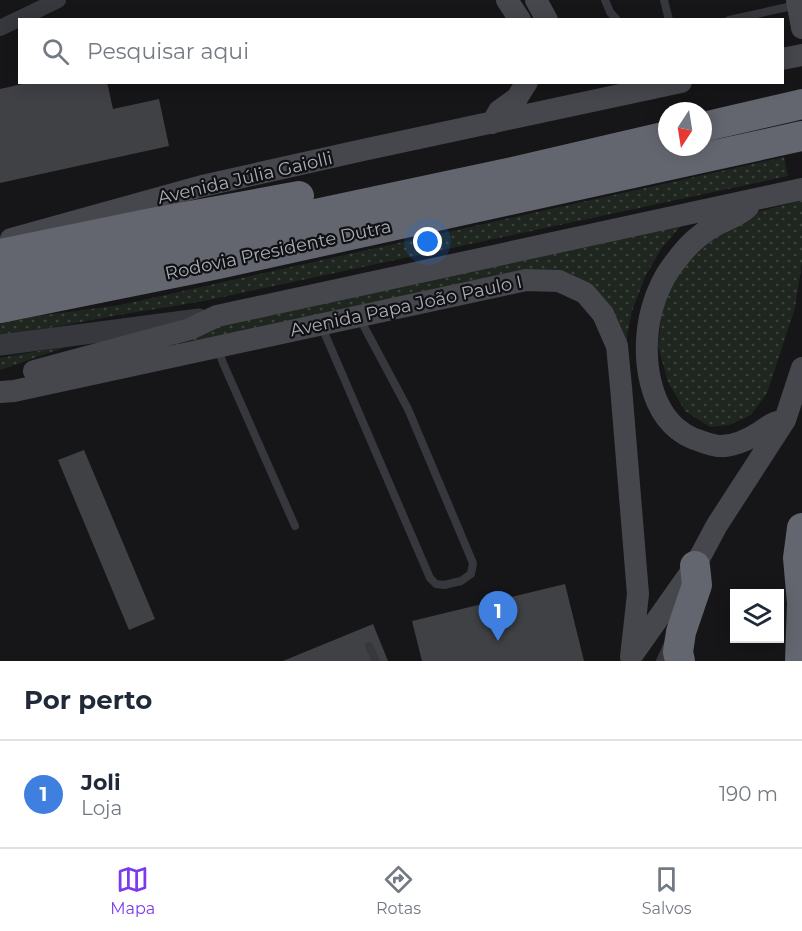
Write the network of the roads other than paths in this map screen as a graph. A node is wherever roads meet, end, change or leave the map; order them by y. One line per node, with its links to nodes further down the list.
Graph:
1 (58, 0): 7 (street)
2 (507, 0): 8 (main road)
3 (536, 0): 9 (main road)
4 (605, 0): 10 (lane)
5 (664, 0): 11 (lane)
6 (797, 2): 12 (lane); 15 (main road)
7 (21, 18)
8 (519, 18)
9 (546, 18)
10 (615, 18)
11 (668, 18)
12 (737, 18)
13 (18, 19): 14 (street)
14 (0, 28)
15 (802, 28)
16 (802, 55): 17 (main road)
17 (784, 59)
18 (526, 84): 21 (main road)
19 (671, 84): 21 (main road, Avenida Júlia Gaiolli)
20 (789, 107): 22 (highway)
21 (492, 123): 28 (main road, Avenida Júlia Gaiolli)
22 (712, 125)
23 (658, 138): 25 (highway, Rodovia Presidente Dutra)
24 (794, 138): 31 (highway, Rodovia Presidente Dutra)
25 (439, 186): 29 (highway); 30 (highway, Rodovia Presidente Dutra)
26 (802, 189): 27 (main road)
27 (757, 198): 32 (main road); 40 (main road)
28 (0, 242)
29 (0, 254)
30 (0, 281)
31 (0, 308)
32 (217, 316): 35 (street); 38 (main road)
33 (359, 316): 34 (main road, Avenida Papa João Paulo I); 34 (lane); 46 (main road, Avenida Papa João Paulo I)
34 (321, 324): 36 (main road, Avenida Papa João Paulo I)
35 (0, 345)
36 (217, 346): 39 (main road, Avenida Papa João Paulo I); 41 (lane)
37 (802, 368): 40 (main road)
38 (0, 384)
39 (0, 392)
40 (785, 420): 43 (main road)
41 (295, 526)
42 (802, 528): 44 (highway)
43 (695, 566): 46 (main road); 48 (lane); 49 (highway)
44 (802, 604): 50 (highway)
45 (369, 646): 47 (lane)
46 (630, 659)
47 (376, 661)
48 (660, 661)
49 (680, 661)
50 (800, 661)

